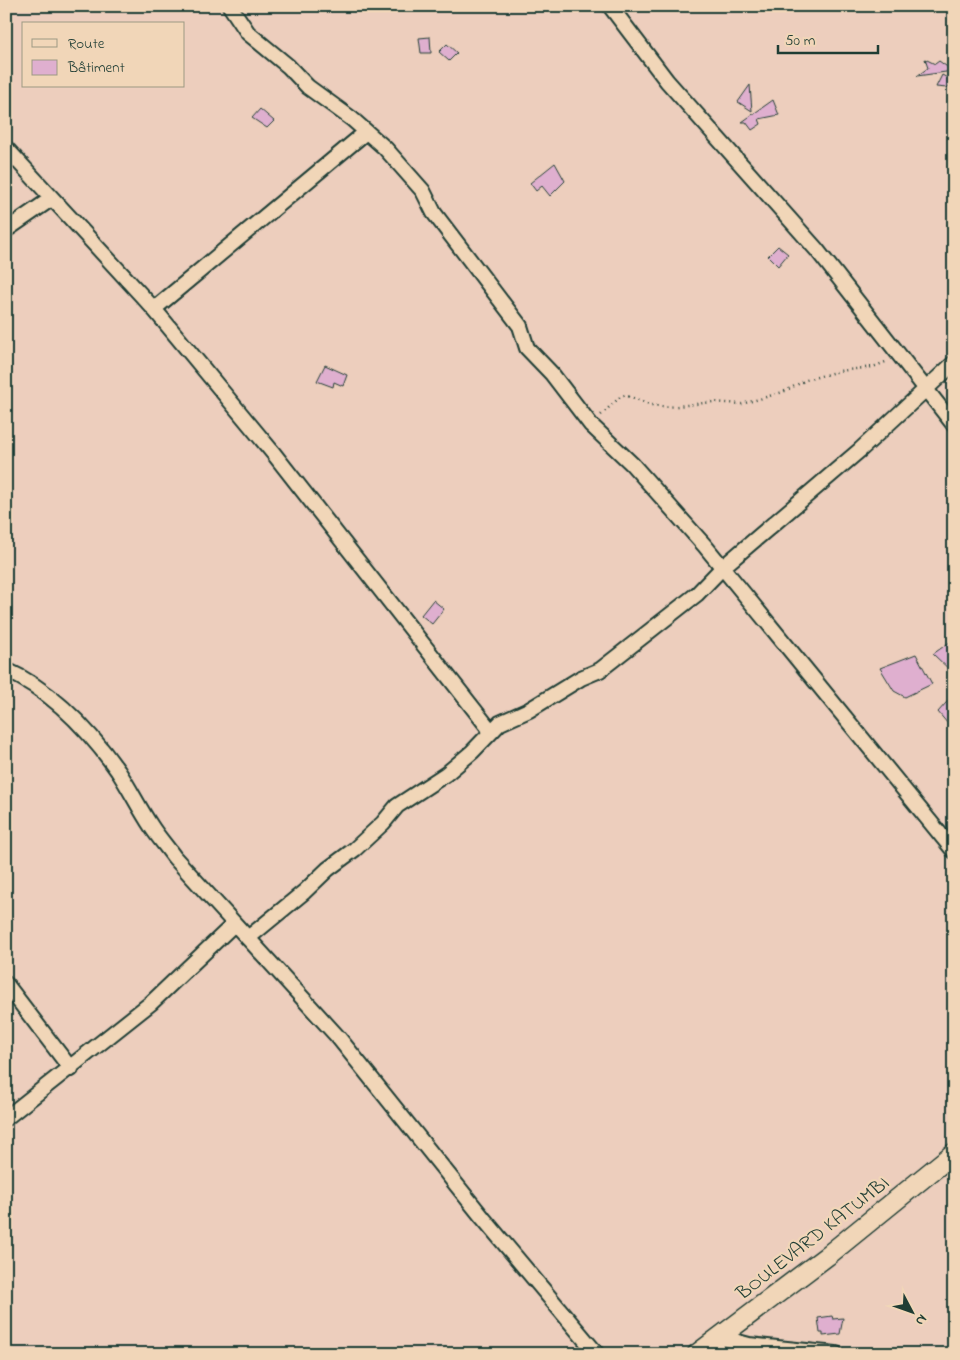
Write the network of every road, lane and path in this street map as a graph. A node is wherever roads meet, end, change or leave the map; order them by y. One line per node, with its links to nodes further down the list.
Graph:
1 (230, 6): 3 (street)
2 (610, 6): 8 (street)
3 (366, 132): 7 (street); 12 (street)
4 (6, 148): 5 (street)
5 (51, 200): 6 (street); 7 (street)
6 (6, 230)
7 (154, 309): 15 (street)
8 (900, 355): 10 (street); 12 (path)
9 (954, 363): 10 (street)
10 (926, 388): 11 (street); 13 (street)
11 (954, 424)
12 (591, 425): 13 (street)
13 (723, 567): 15 (street); 16 (street)
14 (6, 670): 17 (street)
15 (491, 731): 18 (street)
16 (954, 851)
17 (234, 924): 18 (street); 20 (street)
18 (248, 938): 24 (street)
19 (6, 984): 20 (street)
20 (71, 1069): 21 (street)
21 (6, 1118)
22 (954, 1153): 23 (street, BOULEVARD KATUMBI)
23 (719, 1337): 25 (street, BOULEVARD KATUMBI); 26 (street)
24 (597, 1354)
25 (697, 1354)
26 (836, 1354)

